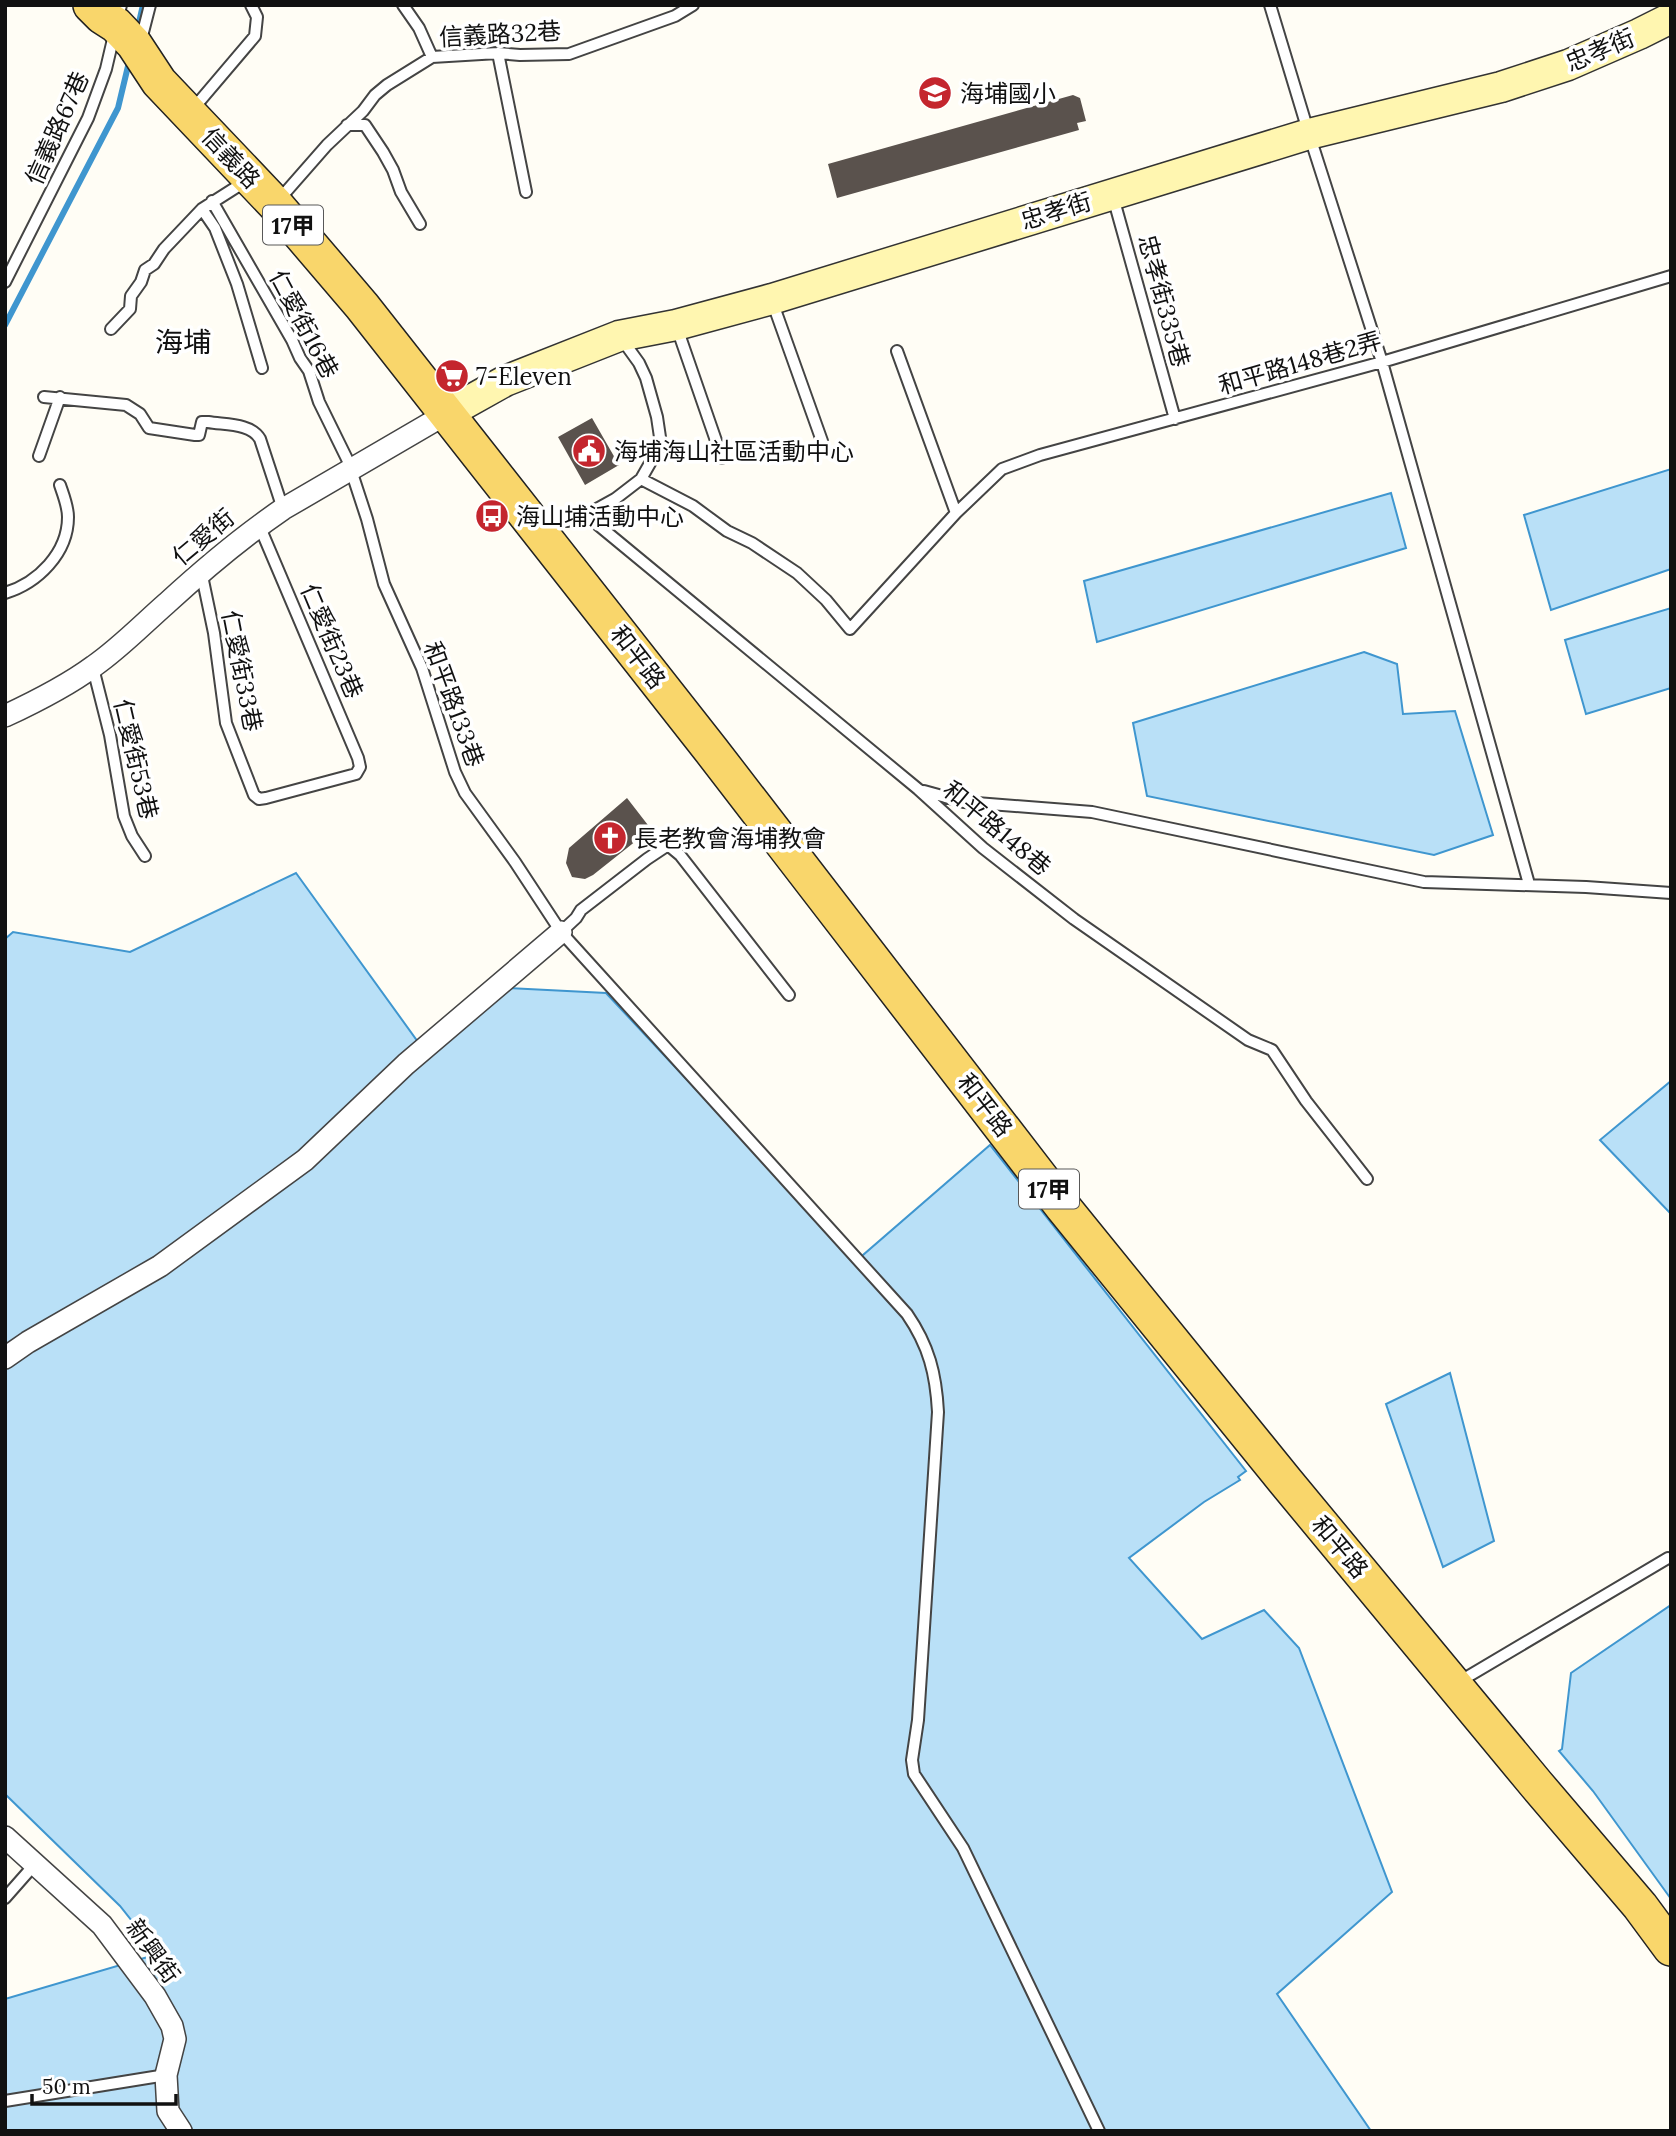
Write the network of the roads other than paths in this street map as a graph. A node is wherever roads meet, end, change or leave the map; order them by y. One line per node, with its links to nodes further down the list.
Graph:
1 (150, 5): 7 (lane, 信義路67巷)
2 (251, 5): 10 (lane)
3 (403, 5): 9 (lane)
4 (693, 5): 8 (lane, 信義路32巷)
5 (1270, 5): 12 (lane)
6 (1671, 18): 12 (street, 忠孝街)
7 (120, 27): 10 (main road, 信義路 / 17甲); 21 (lane, 信義路67巷)
8 (498, 54): 9 (lane, 信義路32巷); 14 (lane)
9 (432, 57): 11 (lane, 信義路32巷)
10 (189, 113): 13 (main road, 信義路 / 17甲)
11 (347, 125): 17 (lane, 信義路32巷); 19 (lane)
12 (1309, 134): 15 (street, 忠孝街); 27 (lane)
13 (250, 179): 16 (lane); 17 (main road, 信義路 / 17甲)
14 (526, 192)
15 (1112, 194): 22 (street, 忠孝街); 32 (lane, 忠孝街335巷)
16 (212, 201): 18 (lane); 36 (lane, 仁愛街16巷)
17 (275, 204): 31 (main road, 信義路 / 17甲)
18 (202, 209): 24 (lane); 28 (lane)
19 (420, 224)
20 (1671, 276): 27 (lane, 和平路148巷2弄)
21 (5, 282)
22 (772, 299): 23 (street, 忠孝街); 33 (lane)
23 (676, 325): 25 (street, 忠孝街); 35 (lane)
24 (111, 329)
25 (619, 335): 31 (street, 忠孝街); 37 (lane)
26 (897, 351): 40 (lane)
27 (1382, 362): 32 (lane, 和平路148巷2弄); 51 (lane)
28 (262, 368)
29 (44, 397): 30 (lane)
30 (60, 397): 34 (lane); 39 (lane)
31 (446, 414): 36 (street, 仁愛街); 42 (main road, 和平路 / 17甲)
32 (1175, 419): 40 (lane, 和平路148巷2弄)
33 (822, 441)
34 (39, 456)
35 (722, 458)
36 (351, 470): 39 (street, 仁愛街); 53 (lane, 和平路133巷)
37 (641, 479): 40 (lane, 和平路148巷2弄); 41 (lane)
38 (60, 485): 45 (lane)
39 (283, 509): 43 (street, 仁愛街)
40 (956, 513)
41 (586, 515): 42 (lane); 49 (lane, 和平路148巷)
42 (528, 517): 58 (main road, 和平路 / 17甲)
43 (259, 525): 44 (street, 仁愛街); 48 (lane, 仁愛街23巷)
44 (201, 571): 46 (street, 仁愛街); 48 (lane, 仁愛街33巷)
45 (5, 593)
46 (93, 668): 47 (street, 仁愛街); 50 (lane, 仁愛街53巷)
47 (5, 716)
48 (356, 774)
49 (918, 789): 51 (lane); 55 (lane, 和平路148巷)
50 (145, 856)
51 (1529, 884): 52 (lane)
52 (1671, 893)
53 (561, 932): 54 (lane); 56 (street); 66 (lane, 和平路133巷)
54 (789, 995)
55 (1367, 1179)
56 (5, 1358)
57 (1668, 1558): 58 (lane)
58 (1454, 1685): 62 (main road, 和平路 / 17甲)
59 (5, 1837): 60 (street, 新興街)
60 (35, 1864): 61 (lane); 63 (street, 新興街)
61 (5, 1898)
62 (1671, 1948)
63 (167, 2087): 64 (lane); 65 (street)
64 (5, 2101)
65 (181, 2131)
66 (1099, 2131)

